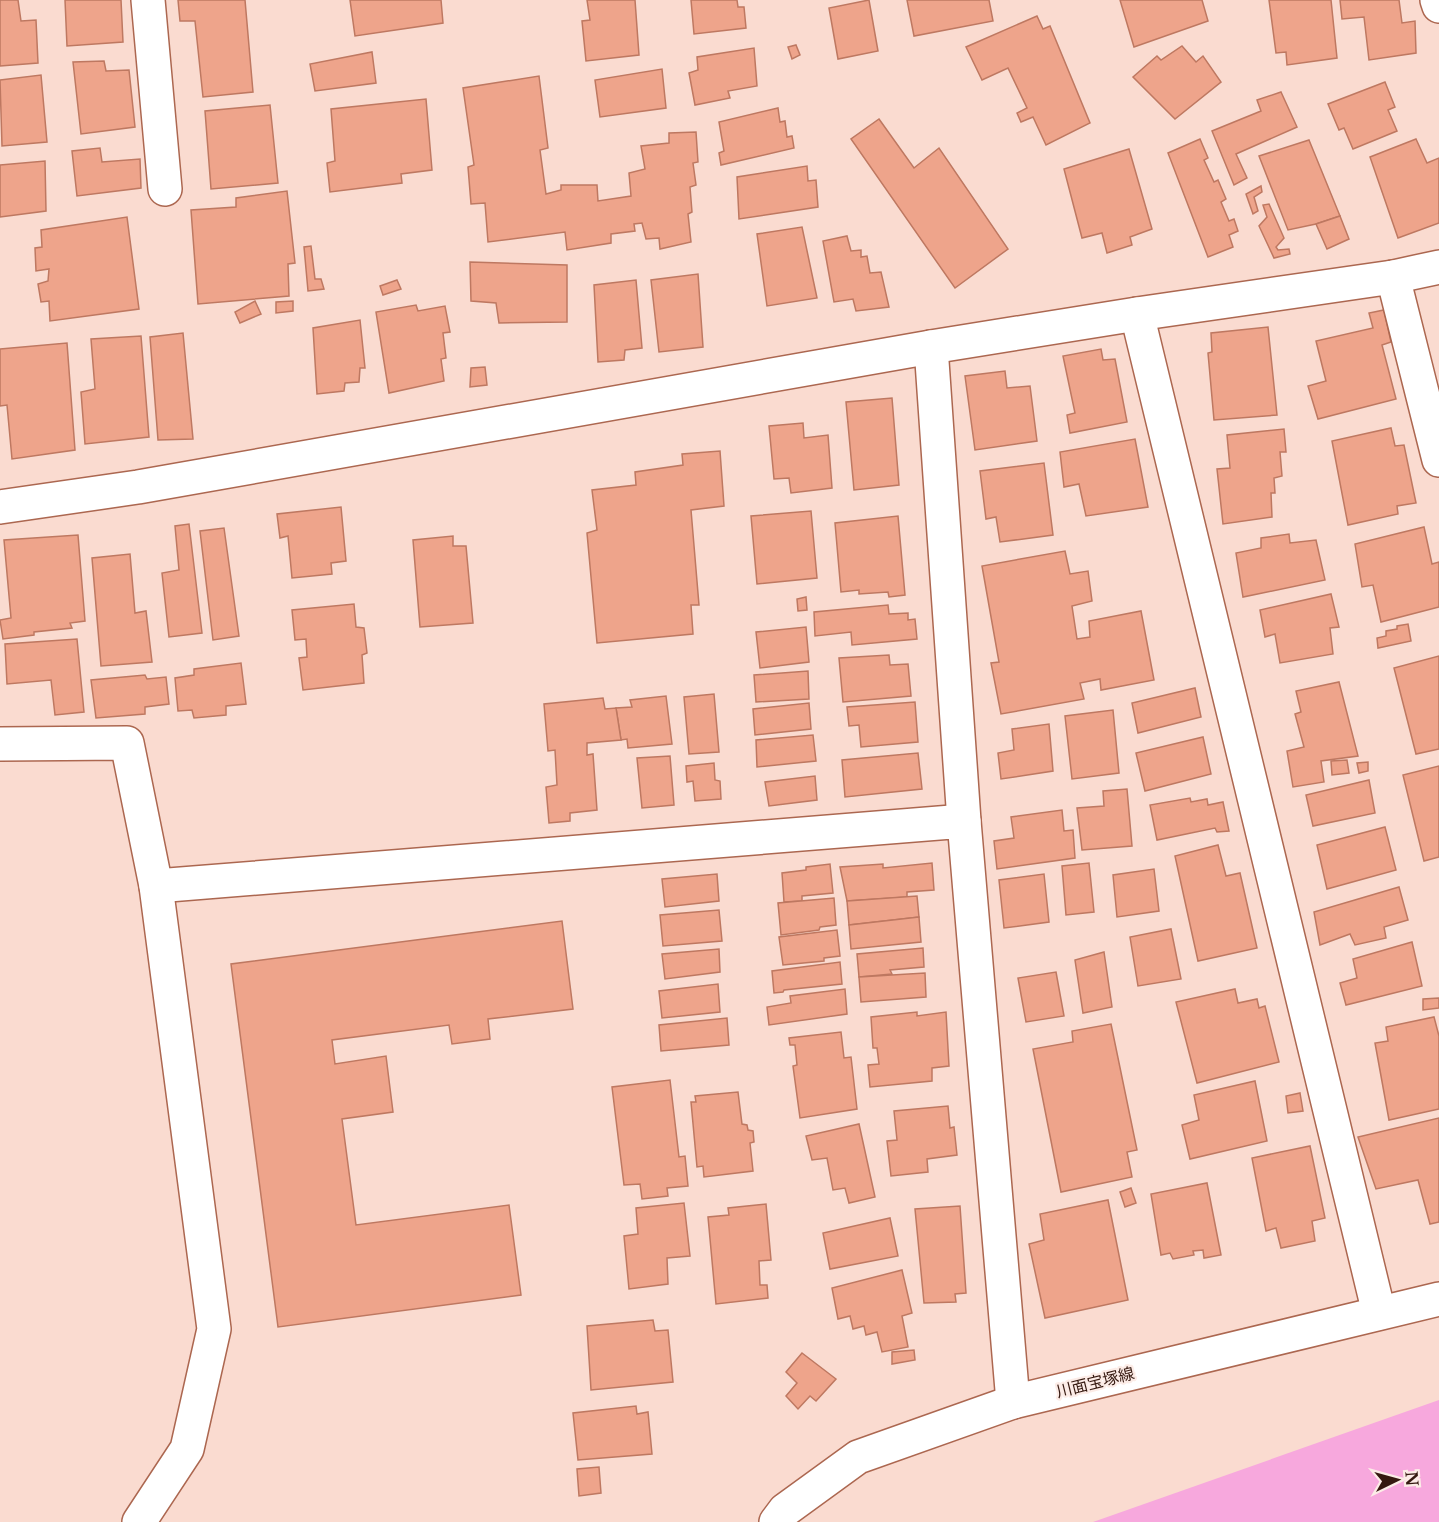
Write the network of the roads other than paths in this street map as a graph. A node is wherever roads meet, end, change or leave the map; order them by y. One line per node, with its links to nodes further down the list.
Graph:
1 (148, 0): 4 (street)
2 (1437, 0): 3 (street)
3 (1439, 6)
4 (165, 189)
5 (1439, 267): 6 (street)
6 (1393, 277): 7 (street); 9 (street)
7 (1137, 314): 8 (street); 15 (street)
8 (931, 347): 10 (street); 12 (street)
9 (1439, 460)
10 (0, 507)
11 (0, 744): 13 (street)
12 (964, 821): 13 (street); 16 (street)
13 (156, 886): 17 (street)
14 (1439, 1299): 15 (street, 川面宝塚線)
15 (1379, 1313): 16 (street, 川面宝塚線)
16 (1013, 1402): 18 (street, 川面宝塚線)
17 (139, 1522)
18 (776, 1522)

